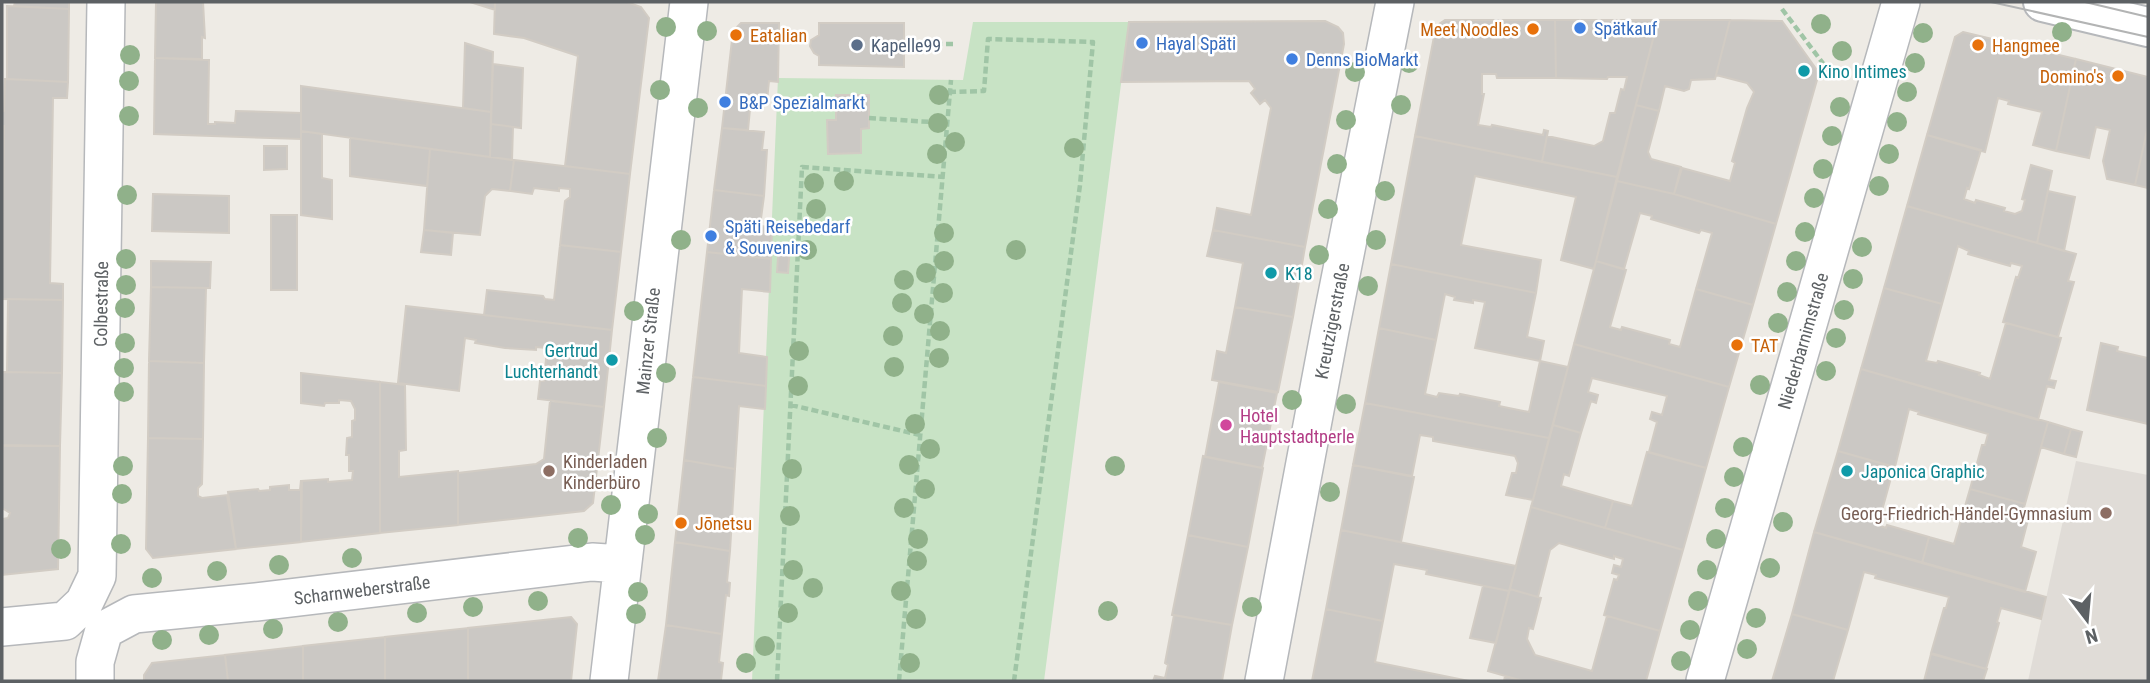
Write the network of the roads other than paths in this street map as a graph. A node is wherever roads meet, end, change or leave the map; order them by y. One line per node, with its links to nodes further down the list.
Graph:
1 (106, 2): 8 (street, Colbestraße)
2 (688, 2): 7 (street, Mainzer Straße)
3 (1395, 2): 12 (street, Kreutzigerstraße)
4 (1901, 2): 13 (street, Niederbarnimstraße)
5 (2043, 2): 6 (street)
6 (2148, 27)
7 (622, 564): 8 (street, Scharnweberstraße); 11 (street, Mainzer Straße)
8 (94, 617): 9 (street, Scharnweberstraße); 10 (street, Colbestraße)
9 (2, 627)
10 (95, 681)
11 (609, 681)
12 (1264, 681)
13 (1705, 681)

